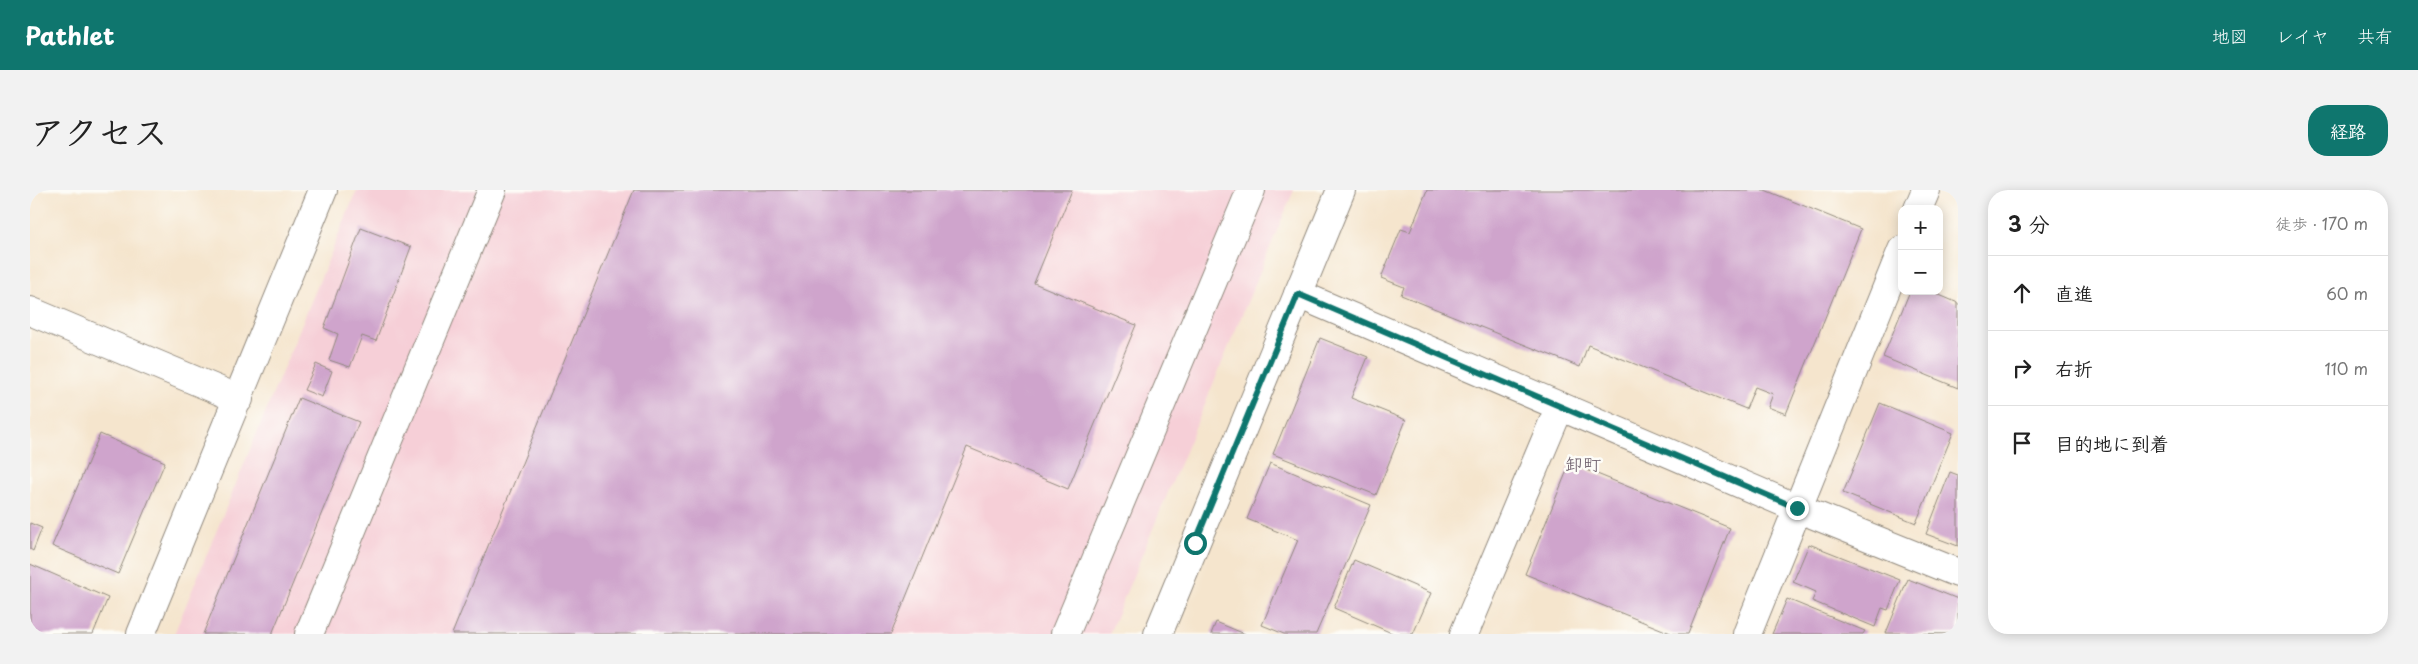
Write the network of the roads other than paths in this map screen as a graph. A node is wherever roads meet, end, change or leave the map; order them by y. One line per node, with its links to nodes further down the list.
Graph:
1 (323, 190): 10 (street)
2 (492, 190): 15 (street)
3 (1250, 190): 16 (street)
4 (1341, 190): 8 (street)
5 (1926, 190): 6 (street)
6 (1920, 205)
7 (1898, 260): 12 (street)
8 (1298, 294): 11 (street); 17 (street)
9 (30, 311): 10 (street)
10 (239, 399): 14 (street)
11 (1560, 406): 12 (street); 18 (street)
12 (1797, 508): 13 (street); 19 (street)
13 (1958, 572)
14 (141, 634)
15 (309, 634)
16 (1065, 634)
17 (1158, 634)
18 (1464, 634)
19 (1747, 634)

